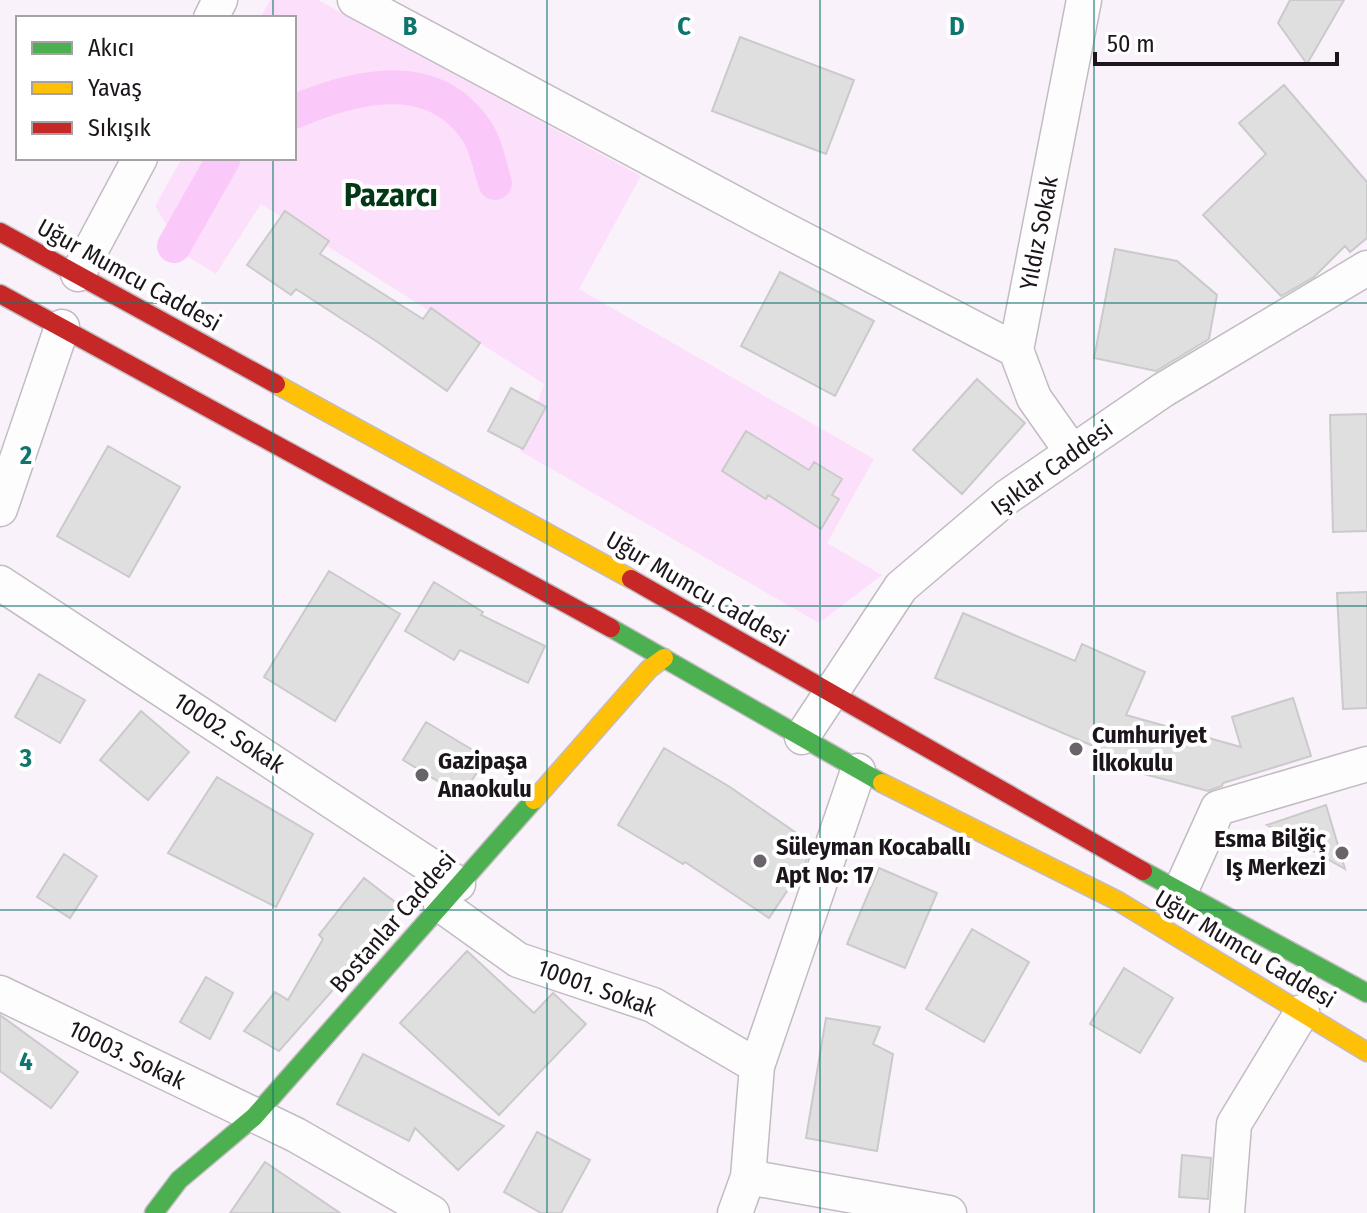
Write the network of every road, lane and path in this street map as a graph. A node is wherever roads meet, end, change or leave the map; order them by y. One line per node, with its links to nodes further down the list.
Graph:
1 (355, 0): 9 (street)
2 (1084, 0): 9 (street, Yıldız Sokak)
3 (139, 160): 6 (street)
4 (0, 232): 6 (main road, Uğur Mumcu Caddesi)
5 (1367, 268): 10 (street, Işıklar Caddesi)
6 (78, 274): 14 (main road, Uğur Mumcu Caddesi)
7 (0, 294): 8 (main road, Uğur Mumcu Caddesi)
8 (62, 327): 11 (street); 13 (main road, Uğur Mumcu Caddesi)
9 (1016, 350): 10 (street)
10 (1072, 452): 14 (street, Işıklar Caddesi)
11 (0, 509)
12 (0, 583): 19 (street, 10002. Sokak)
13 (664, 658): 15 (main road, Uğur Mumcu Caddesi); 19 (main road, Bostanlar Caddesi)
14 (830, 693): 15 (street, Işıklar Caddesi); 18 (main road, Uğur Mumcu Caddesi)
15 (802, 737): 17 (main road, Uğur Mumcu Caddesi)
16 (1367, 764): 18 (street)
17 (858, 771): 22 (main road, Uğur Mumcu Caddesi); 24 (street)
18 (1180, 892): 21 (main road, Uğur Mumcu Caddesi)
19 (450, 895): 24 (street, 10001. Sokak); 25 (main road, Bostanlar Caddesi)
20 (0, 993): 25 (street, 10003. Sokak)
21 (1367, 993)
22 (1302, 1012): 23 (main road, Uğur Mumcu Caddesi); 31 (street)
23 (1367, 1052)
24 (757, 1066): 26 (street)
25 (254, 1117): 27 (main road, Bostanlar Caddesi); 28 (street, 10003. Sokak)
26 (748, 1177): 29 (street); 30 (street)
27 (154, 1213)
28 (432, 1213)
29 (735, 1213)
30 (949, 1213)
31 (1227, 1213)

